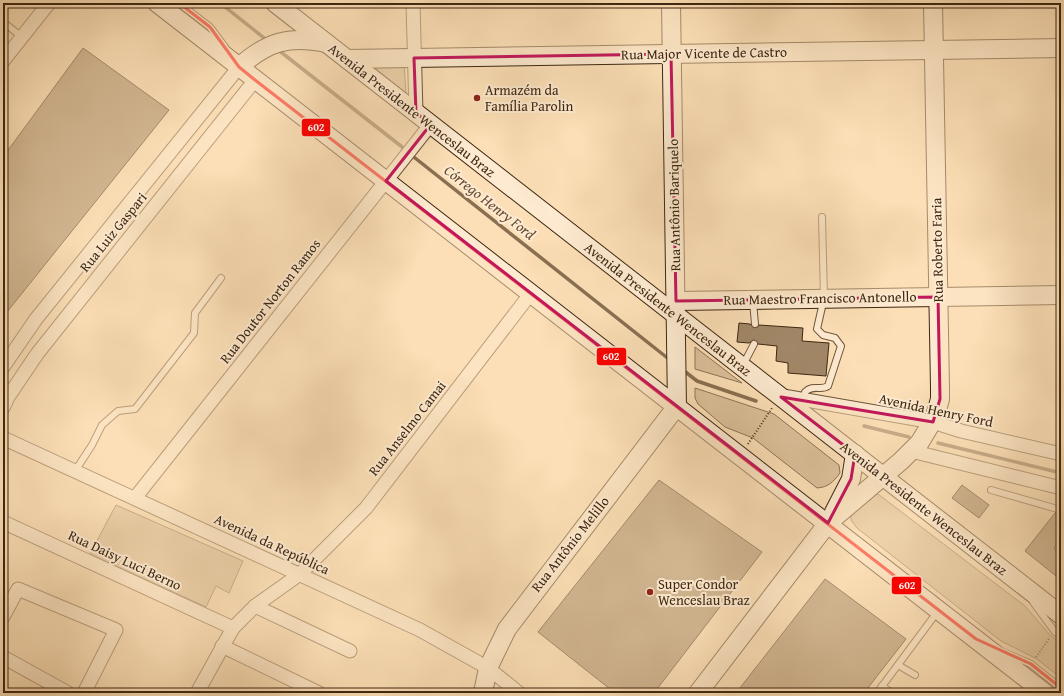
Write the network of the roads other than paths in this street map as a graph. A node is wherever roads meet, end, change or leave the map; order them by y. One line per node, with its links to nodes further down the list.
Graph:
1 (49, 3): 10 (street)
2 (157, 3): 18 (main road)
3 (180, 3): 18 (lane)
4 (266, 3): 8 (lane)
5 (413, 3): 15 (street)
6 (671, 3): 14 (main road, Rua Antônio Bariquelo)
7 (933, 3): 13 (main road, Rua Roberto Faria)
8 (280, 7): 11 (main road, Avenida Presidente Wenceslau Braz)
9 (3, 22): 10 (lane)
10 (22, 36): 17 (street)
11 (327, 43): 16 (main road, Avenida Presidente Wenceslau Braz); 18 (main road)
12 (1061, 48): 13 (main road, Rua Major Vicente de Castro)
13 (934, 50): 14 (main road, Rua Major Vicente de Castro); 27 (main road, Rua Roberto Faria)
14 (671, 54): 15 (main road, Rua Major Vicente de Castro); 30 (main road, Rua Antônio Bariquelo)
15 (414, 58): 16 (main road, Rua Major Vicente de Castro); 20 (street)
16 (347, 59): 20 (main road, Avenida Presidente Wenceslau Braz)
17 (3, 61)
18 (242, 64): 19 (main road); 34 (street, Rua Luiz Gaspari)
19 (255, 80): 22 (main road); 38 (street, Rua Luiz Gaspari)
20 (416, 113): 21 (main road, Avenida Presidente Wenceslau Braz)
21 (430, 124): 22 (street, Rua Doutor Norton Ramos); 30 (main road, Avenida Presidente Wenceslau Braz)
22 (390, 176): 25 (main road); 48 (street, Rua Doutor Norton Ramos)
23 (822, 217): 28 (lane)
24 (221, 278): 44 (lane)
25 (531, 293): 37 (main road); 52 (street, Rua Anselmo Camai)
26 (1061, 295): 27 (main road, Rua Maestro Francisco Antonello)
27 (938, 297): 28 (main road, Rua Maestro Francisco Antonello); 39 (main road, Rua Roberto Faria)
28 (824, 298): 29 (main road, Rua Maestro Francisco Antonello); 36 (lane)
29 (752, 299): 30 (main road, Rua Maestro Francisco Antonello); 31 (lane)
30 (676, 308): 33 (main road, Avenida Presidente Wenceslau Braz); 37 (main road, Rua Antônio Bariquelo)
31 (755, 324)
32 (754, 344): 33 (lane)
33 (742, 366): 35 (main road, Avenida Presidente Wenceslau Braz)
34 (3, 367)
35 (780, 396): 36 (street, Avenida Henry Ford); 42 (main road, Avenida Presidente Wenceslau Braz)
36 (805, 401): 39 (street, Avenida Henry Ford)
37 (677, 406): 51 (main road); 65 (main road, Rua Antônio Melillo)
38 (3, 408)
39 (933, 422): 41 (main road, Rua Roberto Faria); 43 (street, Avenida Henry Ford)
40 (3, 438): 44 (street, Avenida da República)
41 (911, 451): 45 (main road, Rua Roberto Faria); 46 (street)
42 (855, 454): 45 (main road, Avenida Presidente Wenceslau Braz); 51 (main road)
43 (1061, 454)
44 (76, 471): 48 (street, Avenida da República)
45 (883, 476): 51 (main road, Rua Roberto Faria); 53 (main road, Avenida Presidente Wenceslau Braz)
46 (1061, 488)
47 (991, 490): 49 (lane)
48 (135, 498): 52 (street, Avenida da República)
49 (1061, 510)
50 (3, 522): 58 (street, Rua Daisy Luci Berno)
51 (828, 523): 55 (main road); 75 (main road)
52 (300, 574): 54 (street, Rua Anselmo Camai); 65 (street, Avenida da República)
53 (1017, 580): 56 (main road, Avenida Presidente Wenceslau Braz); 59 (lane)
54 (255, 606): 58 (street, Rua Anselmo Camai); 62 (street)
55 (939, 610): 60 (main road); 64 (lane)
56 (1061, 615)
57 (3, 617): 70 (street)
58 (233, 628): 61 (street, Rua Anselmo Camai)
59 (1061, 636)
60 (976, 639): 68 (lane); 78 (main road)
61 (222, 646): 71 (street, Rua Anselmo Camai); 72 (street)
62 (350, 651)
63 (3, 657): 69 (street)
64 (898, 665): 66 (lane); 67 (lane)
65 (488, 668): 73 (main road, Rua Antônio Melillo); 74 (street, Avenida da República)
66 (915, 675)
67 (882, 686): 76 (lane); 77 (lane)
68 (1061, 688)
69 (68, 693)
70 (84, 693)
71 (197, 693)
72 (319, 693)
73 (483, 693)
74 (519, 693)
75 (698, 693)
76 (877, 693)
77 (892, 693)
78 (1045, 693)

